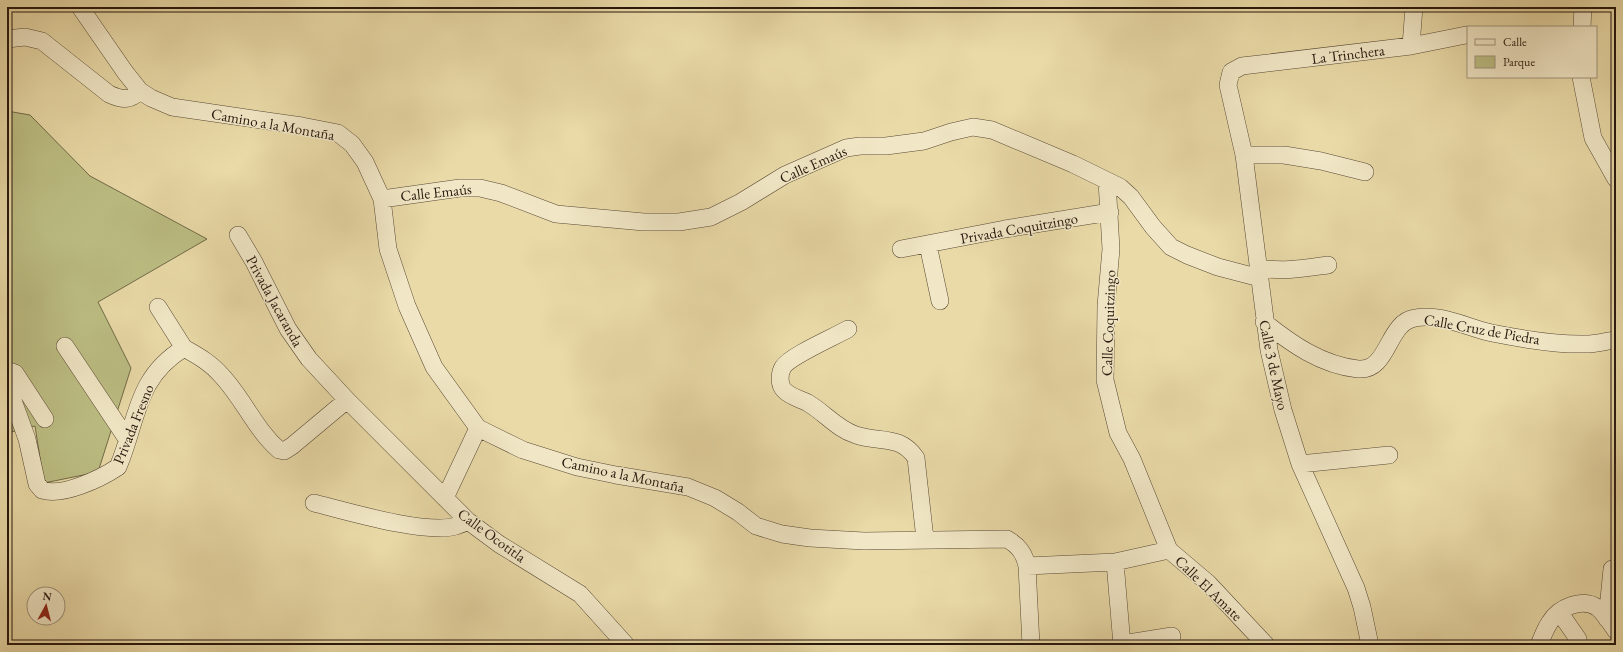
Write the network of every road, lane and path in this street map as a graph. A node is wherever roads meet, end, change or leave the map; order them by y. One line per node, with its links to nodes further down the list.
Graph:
1 (80, 7): 10 (street, Camino a la Montaña)
2 (1414, 7): 7 (street)
3 (1583, 7): 4 (street)
4 (1582, 26)
5 (1466, 35): 7 (street, La Trinchera)
6 (7, 39): 10 (street)
7 (1411, 46): 8 (street, La Trinchera)
8 (1231, 72): 11 (street, Calle 3 de Mayo)
9 (1580, 78): 13 (street)
10 (140, 91): 15 (street, Camino a la Montaña)
11 (1244, 155): 12 (street); 21 (street, Calle 3 de Mayo)
12 (1365, 172)
13 (1616, 179)
14 (1107, 181): 15 (street, Calle Emaús); 16 (street, Calle Coquitzingo); 21 (street, Calle Emaús)
15 (382, 199): 35 (street, Camino a la Montaña)
16 (1110, 212): 18 (street, Privada Coquitzingo); 43 (street, Calle Coquitzingo)
17 (238, 235): 33 (street, Privada Jacaranda)
18 (928, 245): 19 (street, Privada Coquitzingo); 22 (street)
19 (901, 249)
20 (1328, 265): 21 (street, Calle Emaús)
21 (1260, 273): 24 (street, Calle 3 de Mayo)
22 (940, 301)
23 (158, 307): 29 (street)
24 (1264, 322): 27 (street, Calle Cruz de Piedra); 30 (street, Calle 3 de Mayo)
25 (848, 329): 42 (street)
26 (1616, 340): 27 (street, Calle Cruz de Piedra)
27 (1289, 341): 30 (street)
28 (65, 346): 36 (street)
29 (184, 348): 33 (street); 36 (street, Privada Fresno)
30 (1268, 350): 38 (street, Calle 3 de Mayo)
31 (7, 373): 34 (street)
32 (7, 384): 36 (street, Privada Fresno)
33 (347, 400): 39 (street, Calle Ocotitla)
34 (45, 419)
35 (478, 428): 39 (street); 42 (street, Camino a la Montaña)
36 (127, 439)
37 (1389, 455): 38 (street)
38 (1300, 464): 54 (street, Calle 3 de Mayo)
39 (445, 498): 41 (street, Calle Ocotitla)
40 (314, 503): 41 (street)
41 (468, 521): 50 (street, Calle Ocotitla)
42 (925, 539): 45 (street, Camino a la Montaña)
43 (1169, 550): 44 (street); 53 (street, Calle El Amate)
44 (1115, 562): 45 (street); 52 (street)
45 (1027, 566): 51 (street, Camino a la Montaña)
46 (1612, 569): 48 (street)
47 (1560, 613): 48 (street); 55 (street); 56 (street)
48 (1612, 625)
49 (1172, 636): 52 (street)
50 (626, 645)
51 (1032, 645)
52 (1122, 645)
53 (1266, 645)
54 (1370, 645)
55 (1539, 645)
56 (1579, 645)

